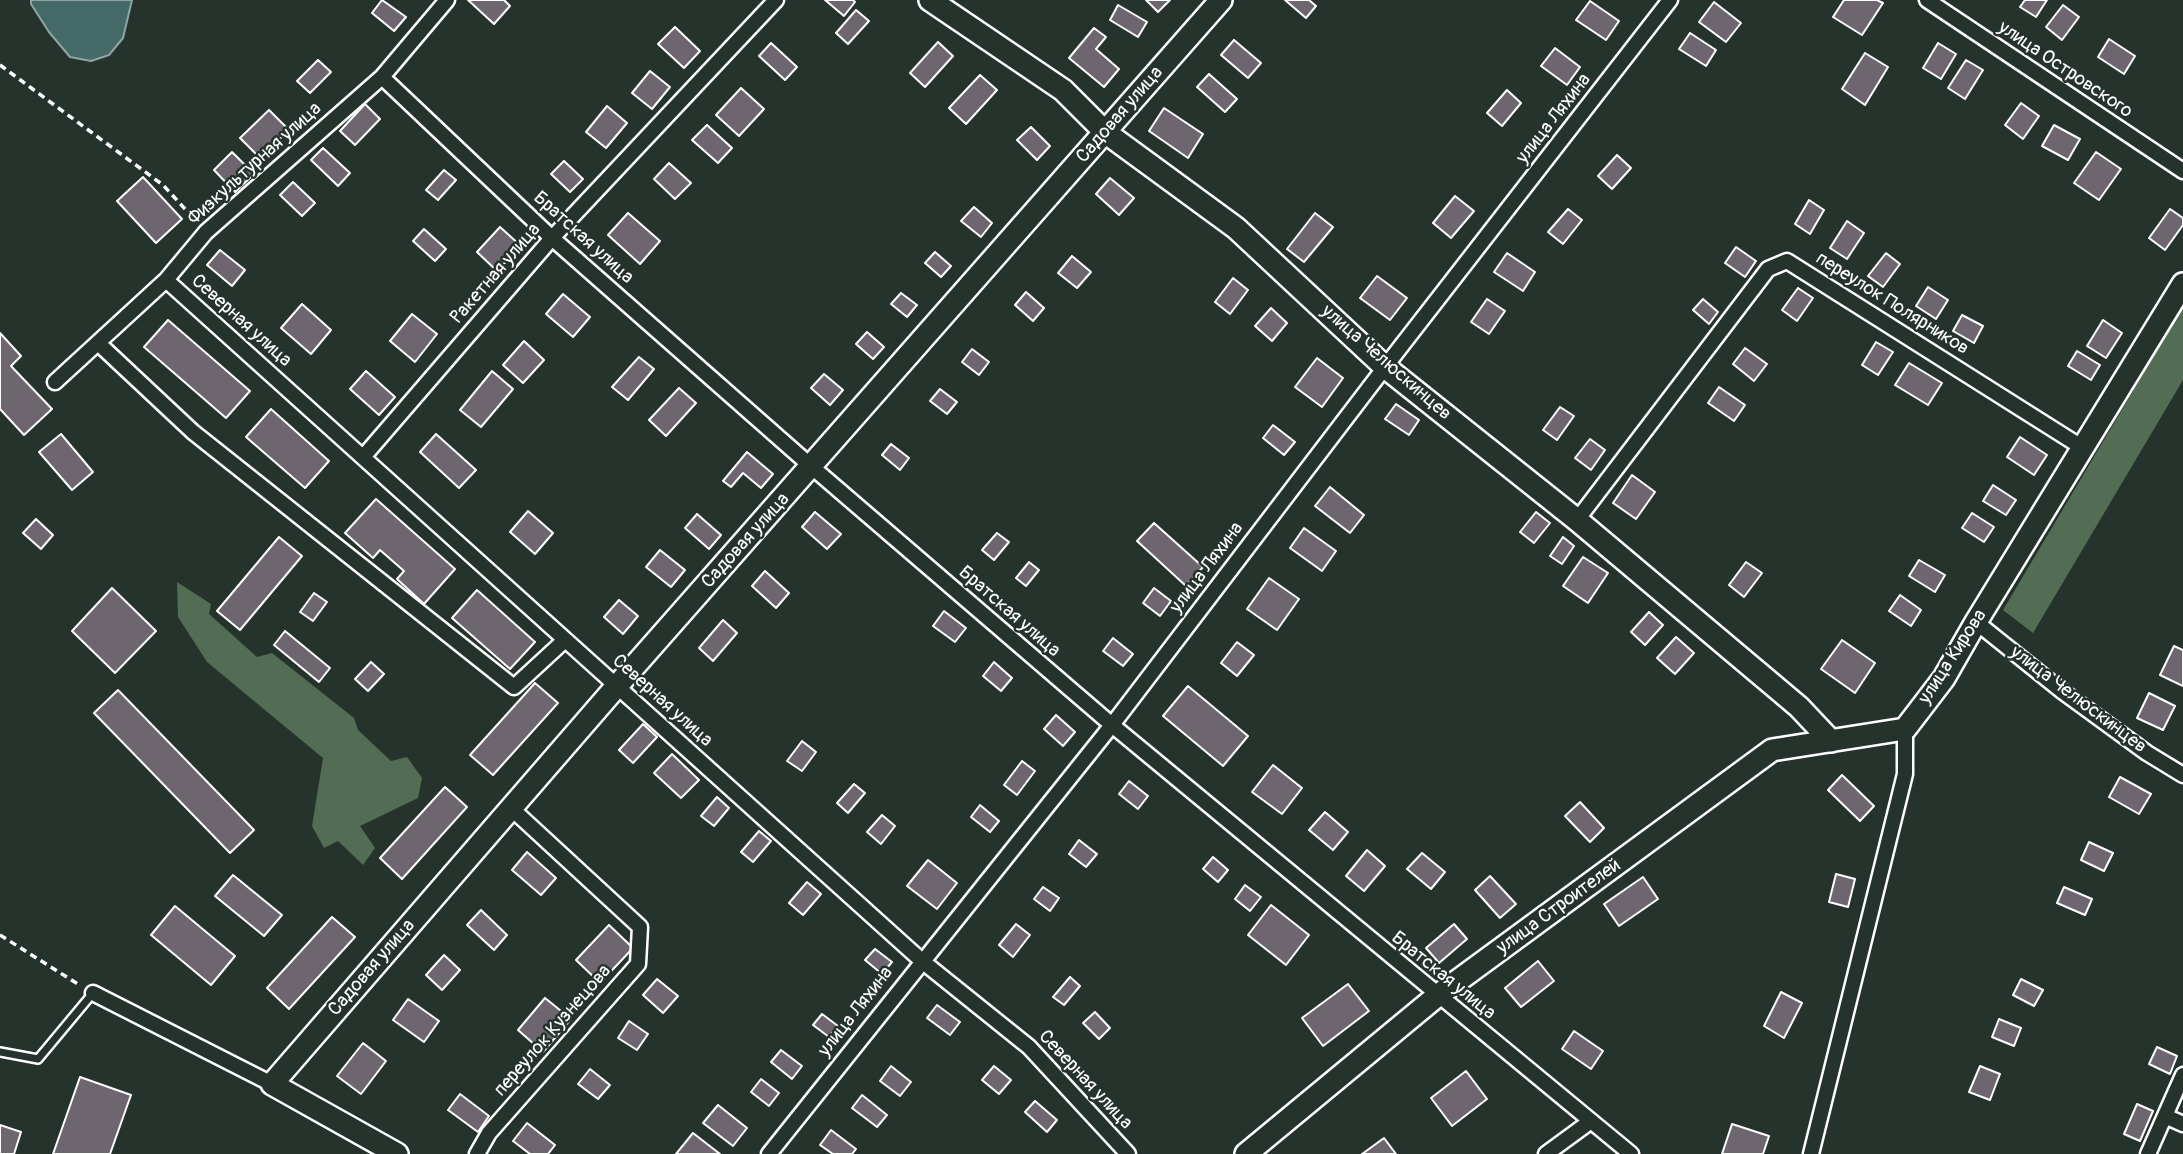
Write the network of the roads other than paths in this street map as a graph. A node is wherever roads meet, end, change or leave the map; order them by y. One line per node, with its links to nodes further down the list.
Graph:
1 (447, 0): 7 (street, Физкультурная улица)
2 (776, 0): 10 (street, Ракетная улица)
3 (930, 0): 8 (street, улица Челюскинцев)
4 (1221, 0): 8 (street, Садовая улица)
5 (1670, 0): 14 (street, улица Ляхина)
6 (1927, 0): 9 (street, улица Островского)
7 (382, 77): 10 (street, Братская улица); 11 (street, Физкультурная улица)
8 (1105, 132): 14 (street, улица Челюскинцев); 18 (street, Садовая улица)
9 (2183, 171)
10 (552, 238): 17 (street, Ракетная улица); 18 (street, Братская улица)
11 (166, 280): 13 (street, Физкультурная улица); 17 (street, Северная улица)
12 (2183, 284): 16 (street, улица Кирова)
13 (98, 343): 15 (street, Физкультурная улица); 21 (street)
14 (1385, 367): 19 (street, улица Челюскинцев); 23 (street, улица Ляхина)
15 (55, 382)
16 (2083, 448): 19 (street, переулок Полярников); 20 (street, улица Кирова)
17 (364, 456): 21 (street, Северная улица)
18 (812, 467): 22 (street, Садовая улица); 23 (street, Братская улица)
19 (1577, 520): 25 (street, улица Челюскинцев)
20 (1976, 622): 24 (street, улица Кирова); 26 (street, улица Челюскинцев)
21 (565, 640): 22 (street, Северная улица)
22 (616, 687): 27 (street, Садовая улица); 28 (street, Северная улица)
23 (1112, 725): 28 (street, улица Ляхина); 30 (street, Братская улица)
24 (1905, 729): 25 (street, улица Строителей); 44 (street)
25 (1831, 741): 30 (street, улица Строителей)
26 (2183, 775)
27 (511, 808): 33 (street, Садовая улица); 38 (street, переулок Кузнецова)
28 (922, 961): 39 (street, улица Ляхина); 40 (street, Северная улица)
29 (93, 993): 31 (lane); 33 (street)
30 (1437, 996): 35 (street, Братская улица); 41 (street, улица Строителей)
31 (0, 1052)
32 (2183, 1076): 34 (street)
33 (272, 1084): 37 (street)
34 (2165, 1116): 36 (street); 45 (street)
35 (1591, 1121): 42 (street); 43 (street, Братская улица)
36 (2183, 1124)
37 (397, 1154)
38 (477, 1154)
39 (769, 1154)
40 (1128, 1154)
41 (1246, 1154)
42 (1546, 1154)
43 (1630, 1154)
44 (1811, 1154)
45 (2148, 1154)

